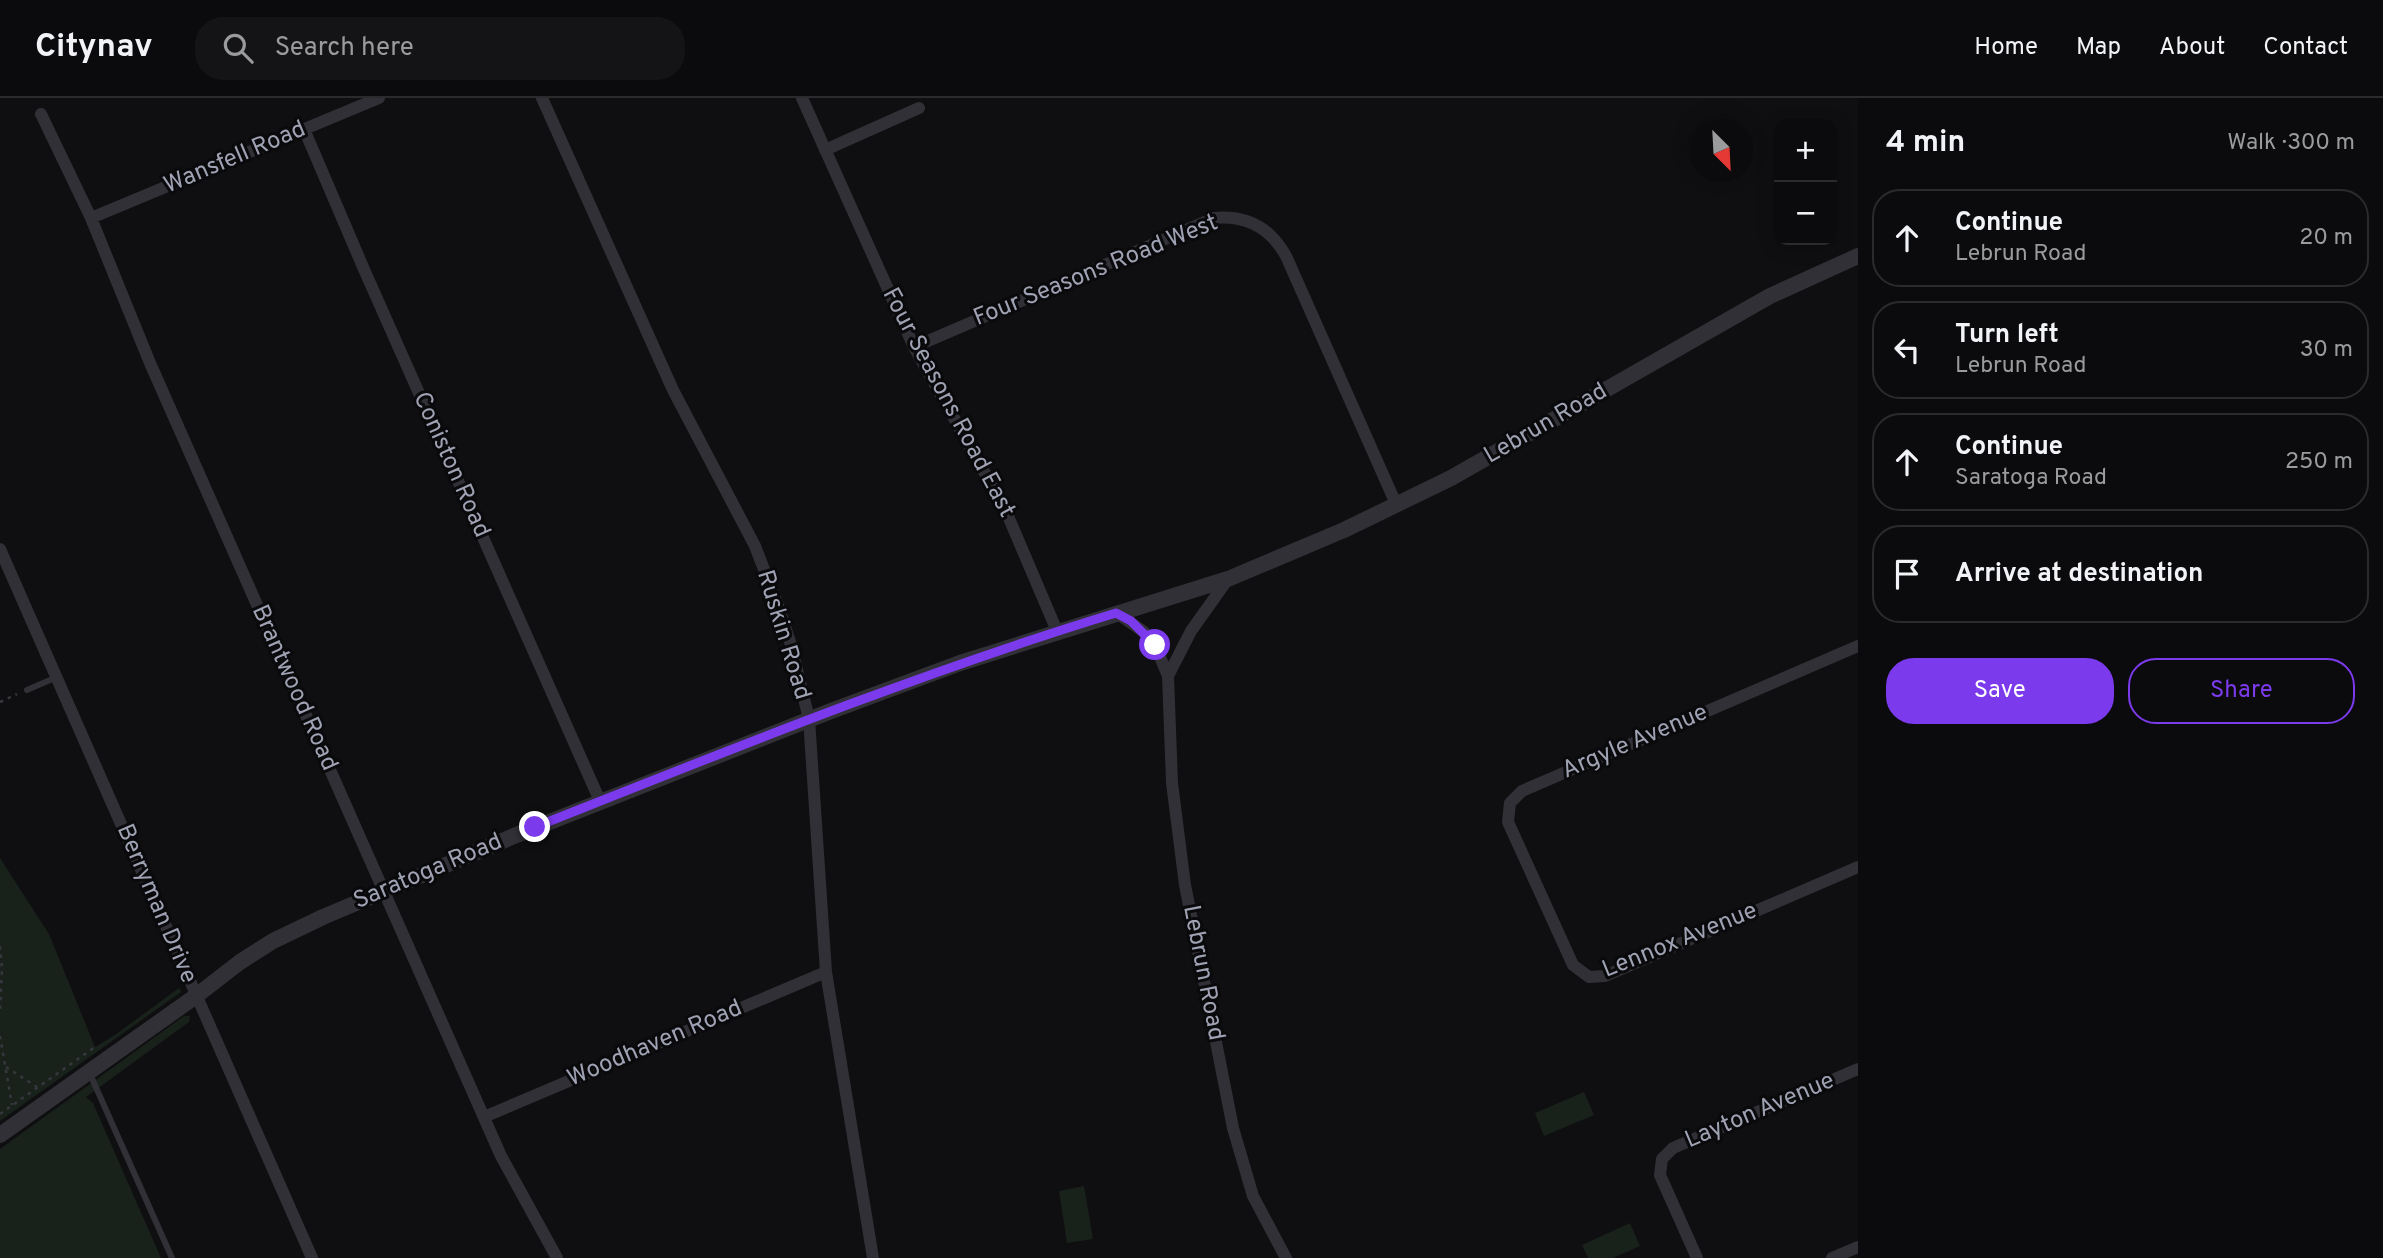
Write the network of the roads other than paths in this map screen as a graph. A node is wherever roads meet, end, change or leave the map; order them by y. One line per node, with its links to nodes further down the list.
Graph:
1 (379, 98): 6 (street, Wansfell Road)
2 (542, 98): 20 (street, Ruskin Road)
3 (802, 98): 7 (street, Four Seasons Road East)
4 (919, 108): 7 (street)
5 (41, 114): 8 (street, Brantwood Road)
6 (304, 129): 8 (street, Wansfell Road); 21 (street, Coniston Road)
7 (825, 150): 10 (street, Four Seasons Road East)
8 (91, 218): 23 (street, Brantwood Road)
9 (1858, 256): 11 (street, Lebrun Road)
10 (914, 347): 11 (street, Four Seasons Road West); 15 (street, Four Seasons Road East)
11 (1397, 506): 13 (street, Lebrun Road)
12 (0, 549): 18 (street, Berryman Drive)
13 (1228, 579): 14 (street, Lebrun Road); 17 (street, Lebrun Road)
14 (1116, 613): 15 (street, Lebrun Road); 17 (street, Lebrun Road)
15 (1057, 631): 20 (street, Saratoga Road)
16 (1858, 646): 24 (street, Argyle Avenue)
17 (1168, 676): 36 (street, Lebrun Road)
18 (57, 677): 19 (lane); 26 (street, Berryman Drive)
19 (27, 690)
20 (809, 719): 21 (street, Saratoga Road); 25 (street, Ruskin Road)
21 (600, 801): 23 (street, Saratoga Road)
22 (1858, 867): 24 (street, Lennox Avenue)
23 (384, 890): 26 (street, Saratoga Road); 29 (street, Brantwood Road)
24 (1542, 898)
25 (826, 972): 29 (street, Woodhaven Road); 35 (street, Ruskin Road)
26 (196, 996): 28 (street, Saratoga Road); 33 (street, Berryman Drive)
27 (1858, 1069): 37 (street, Layton Avenue)
28 (89, 1072): 30 (street, Saratoga Road); 32 (lane)
29 (484, 1117): 34 (street, Brantwood Road)
30 (0, 1135)
31 (1858, 1247): 38 (street)
32 (172, 1258)
33 (312, 1258)
34 (557, 1258)
35 (873, 1258)
36 (1286, 1258)
37 (1697, 1258)
38 (1832, 1258)

